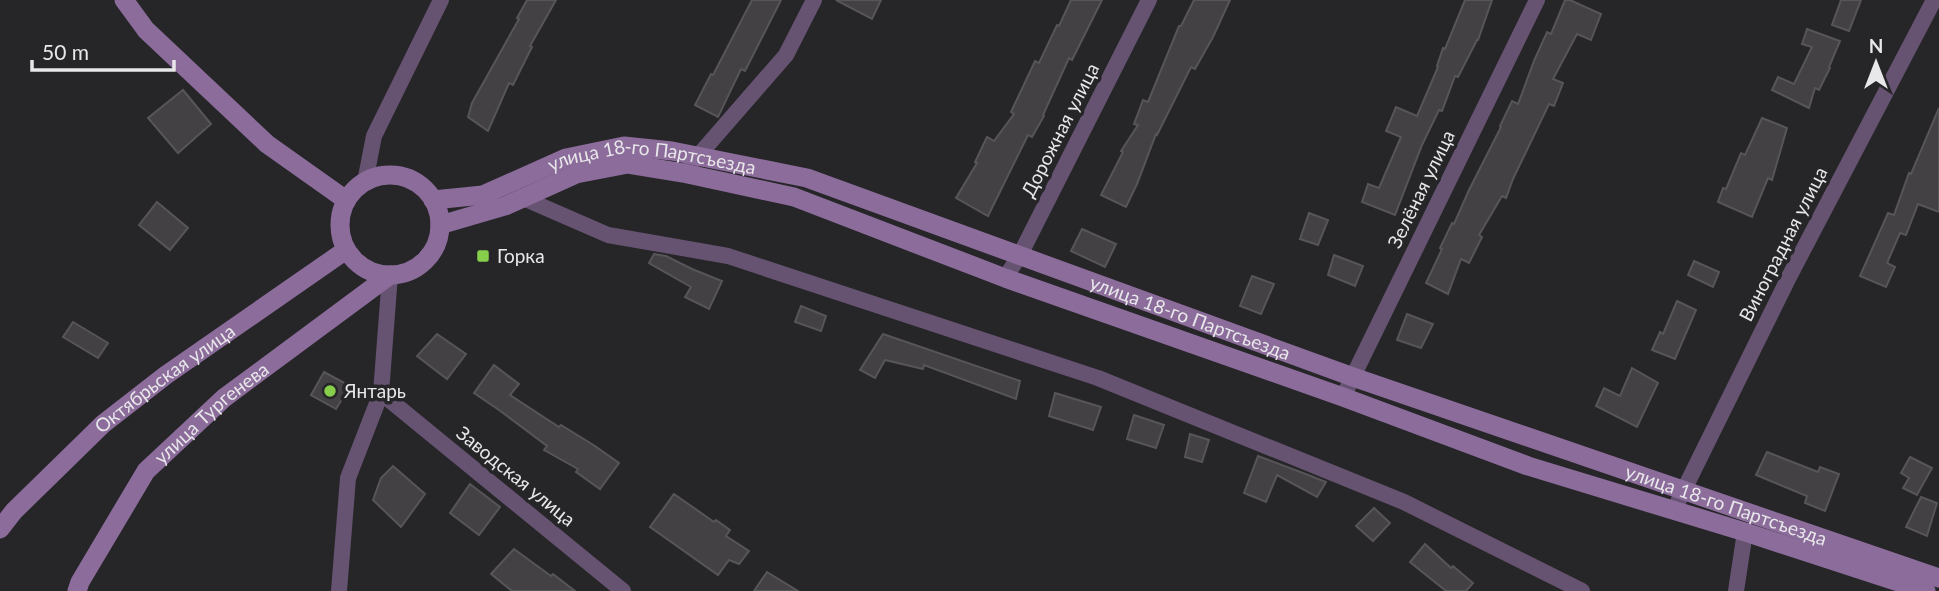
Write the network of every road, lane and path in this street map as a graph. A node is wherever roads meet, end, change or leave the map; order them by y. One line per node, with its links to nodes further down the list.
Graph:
1 (124, 0): 11 (main road)
2 (440, 0): 9 (street)
3 (814, 0): 7 (street)
4 (1149, 0): 15 (street, Дорожная улица)
5 (1537, 0): 18 (street, Зелёная улица)
6 (1934, 0): 21 (street, Виноградная улица)
7 (699, 156): 8 (street); 12 (main road, улица 18-го Партсъезда); 15 (main road, улица 18-го Партсъезда)
8 (682, 173): 10 (main road, улица 18-го Партсъезда); 17 (main road, улица 18-го Партсъезда)
9 (365, 182): 11 (main road); 12 (main road)
10 (523, 198): 13 (main road, улица 18-го Партсъезда); 29 (street)
11 (346, 200): 14 (main road)
12 (433, 200): 13 (main road)
13 (440, 225): 16 (main road)
14 (346, 250): 16 (main road); 23 (main road, Октябрьская улица)
15 (1020, 255): 17 (street, Дорожная улица); 18 (main road, улица 18-го Партсъезда)
16 (390, 275): 19 (street); 26 (main road, улица Тургенева)
17 (1005, 278): 20 (main road, улица 18-го Партсъезда)
18 (1353, 377): 20 (street, Зелёная улица); 21 (main road, улица 18-го Партсъезда)
19 (381, 393): 27 (street); 28 (street, Заводская улица)
20 (1343, 397): 22 (main road, улица 18-го Партсъезда)
21 (1683, 491): 22 (street, Виноградная улица); 25 (main road, улица 18-го Партсъезда)
22 (1674, 510): 24 (main road, улица 18-го Партсъезда)
23 (0, 529)
24 (1745, 532): 30 (street); 31 (main road, улица 18-го Партсъезда)
25 (1939, 578)
26 (77, 591)
27 (339, 591)
28 (624, 591)
29 (1582, 591)
30 (1736, 591)
31 (1926, 591)

